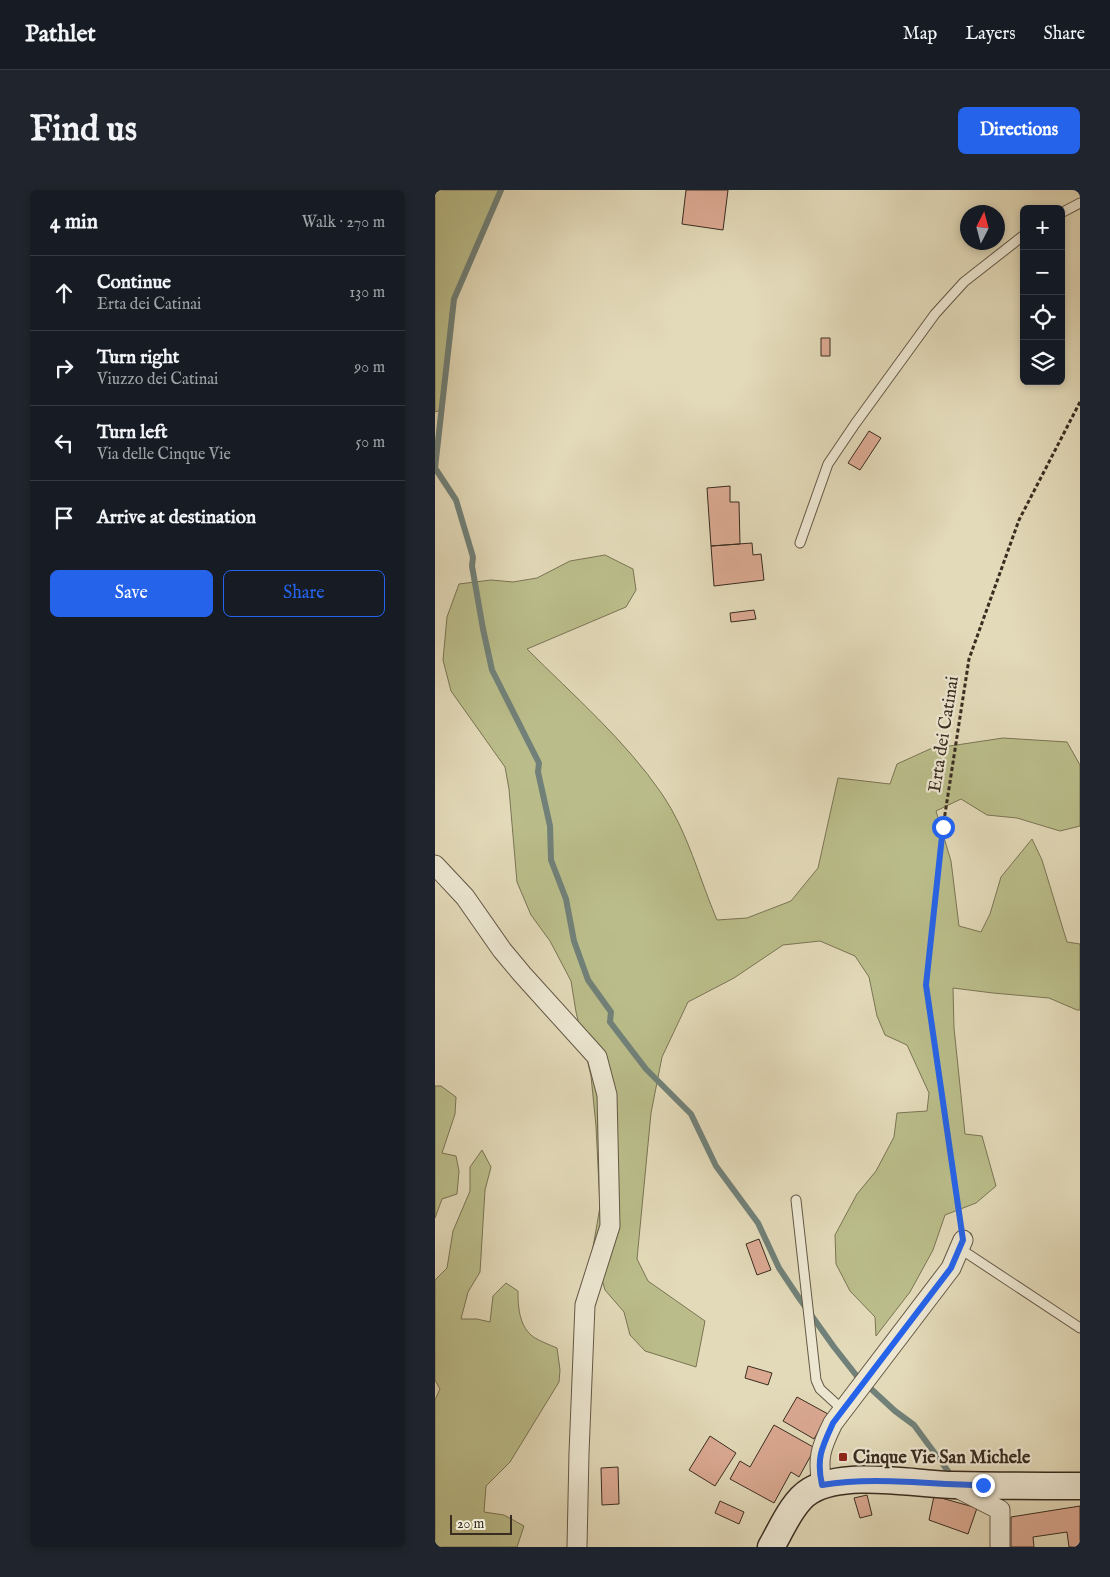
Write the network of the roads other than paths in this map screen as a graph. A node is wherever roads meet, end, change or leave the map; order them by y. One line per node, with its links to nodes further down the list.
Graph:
1 (1080, 203): 2 (lane)
2 (1065, 212)
3 (1020, 238): 4 (lane)
4 (800, 543)
5 (435, 864): 13 (street)
6 (796, 1200): 9 (lane)
7 (961, 1244): 8 (lane); 9 (street)
8 (1080, 1328)
9 (843, 1410): 10 (street)
10 (822, 1485): 11 (street); 14 (street)
11 (952, 1485): 12 (street); 15 (street)
12 (1080, 1486)
13 (577, 1547)
14 (771, 1547)
15 (1001, 1547)

